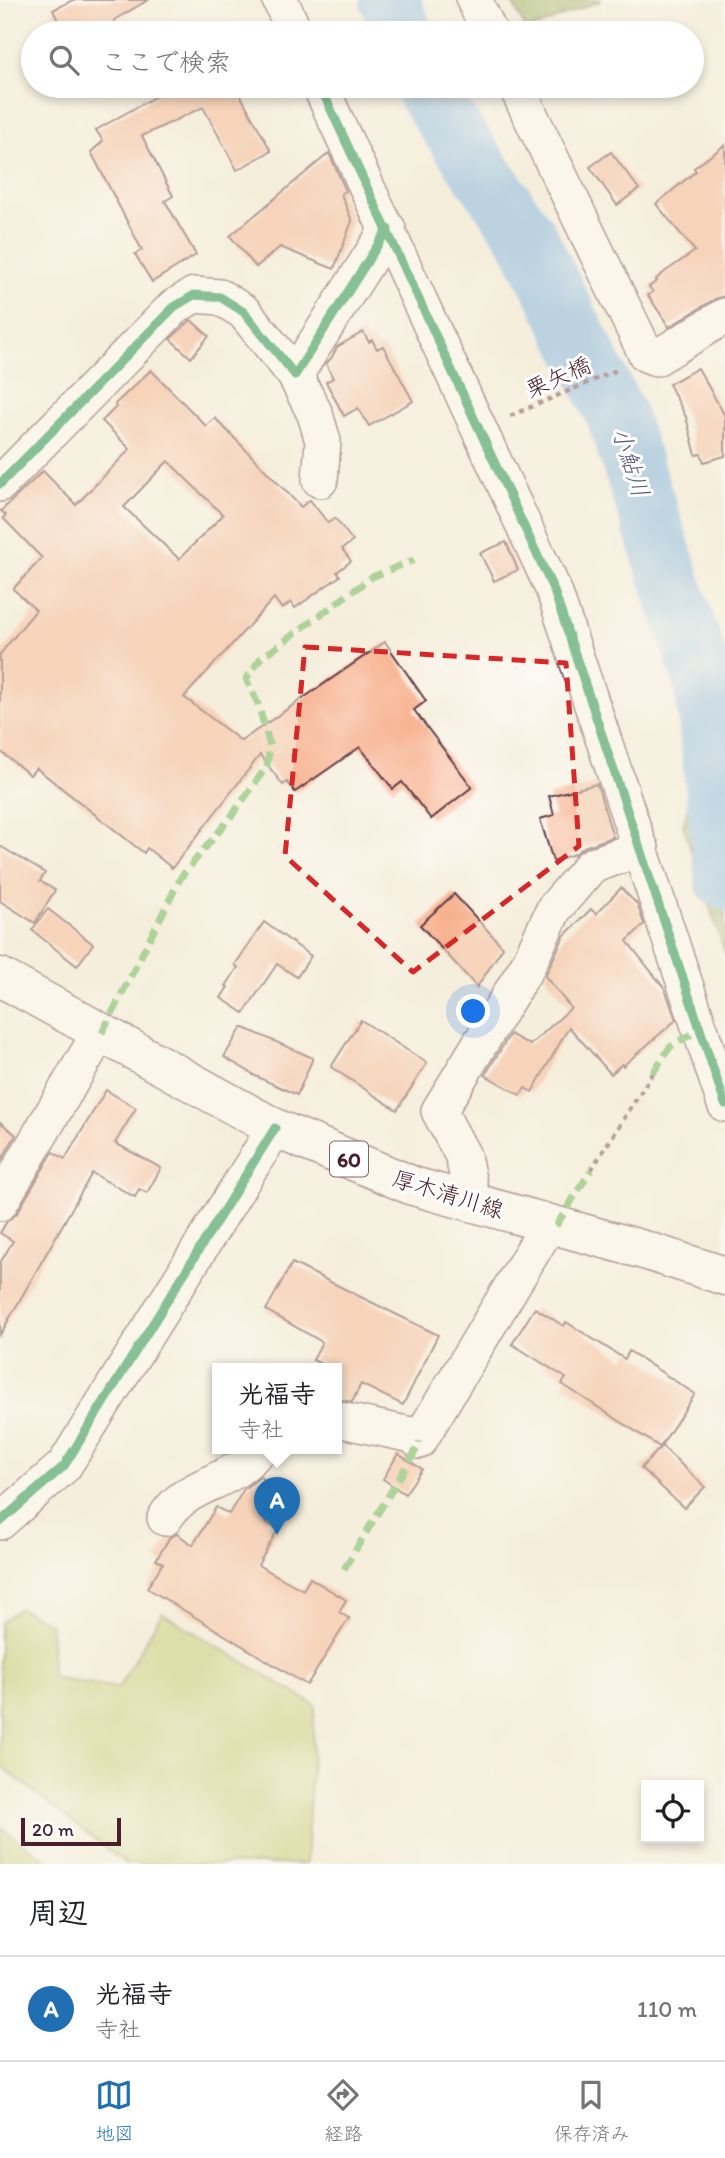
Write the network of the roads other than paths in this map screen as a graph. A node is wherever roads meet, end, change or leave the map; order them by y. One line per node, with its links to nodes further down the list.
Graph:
1 (280, 0): 3 (street)
2 (474, 0): 4 (street)
3 (290, 21)
4 (484, 21)
5 (326, 98): 7 (street)
6 (522, 98): 8 (street)
7 (388, 229): 9 (street); 12 (street)
8 (725, 316)
9 (295, 375): 10 (street); 11 (street)
10 (320, 480)
11 (0, 484)
12 (641, 848): 15 (street); 18 (street)
13 (0, 977): 14 (main road, 厚木清川線 / 60)
14 (100, 1032): 16 (main road, 厚木清川線 / 60); 17 (street)
15 (725, 1104)
16 (275, 1128): 18 (main road, 厚木清川線 / 60); 24 (street)
17 (0, 1203)
18 (474, 1203): 19 (main road, 厚木清川線 / 60)
19 (549, 1224): 20 (main road, 厚木清川線 / 60); 21 (street)
20 (725, 1276)
21 (342, 1420)
22 (255, 1454): 23 (street)
23 (165, 1518)
24 (0, 1522)

